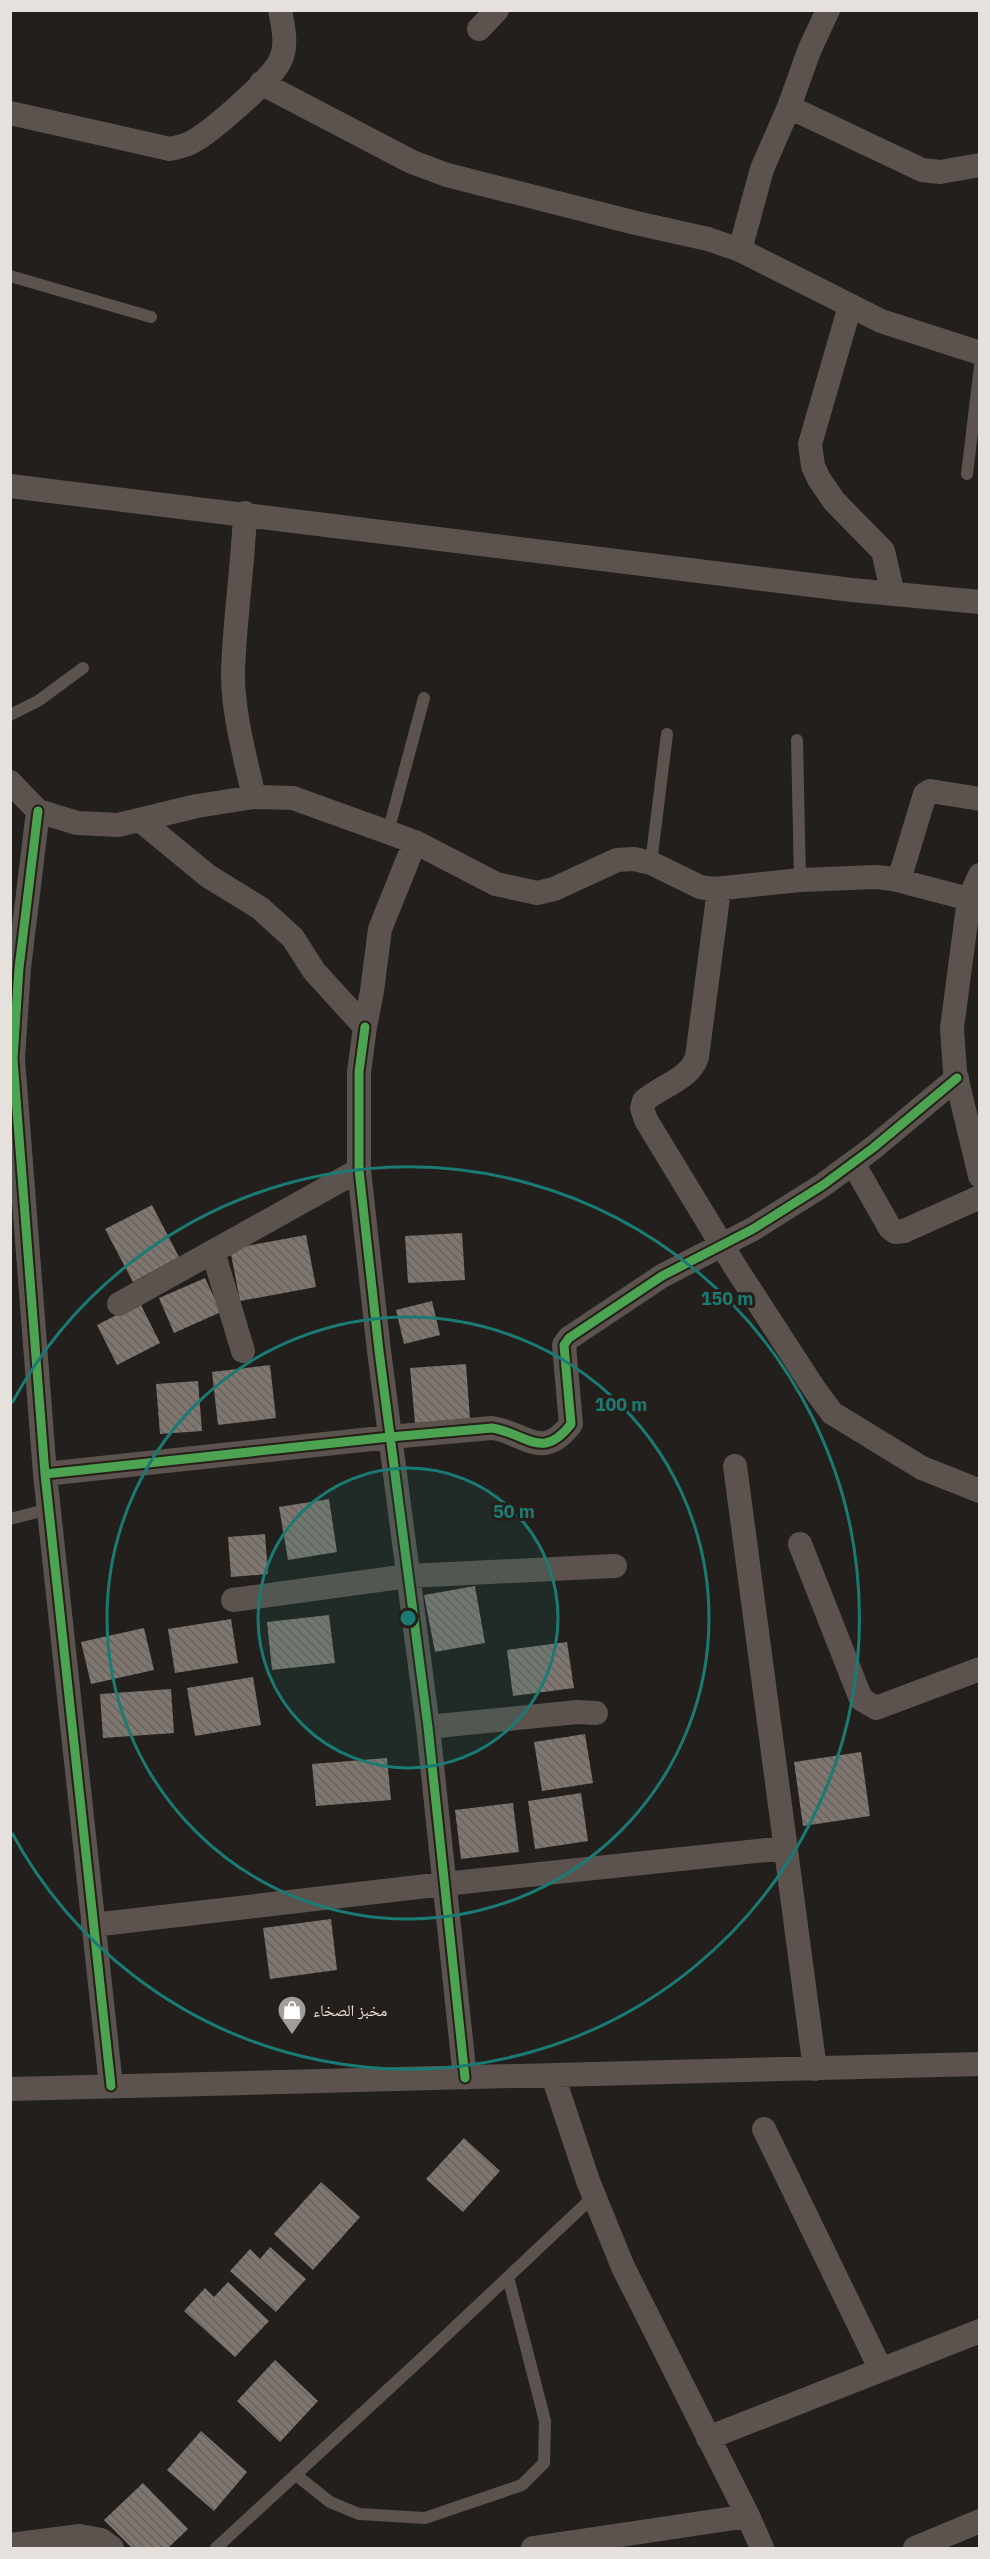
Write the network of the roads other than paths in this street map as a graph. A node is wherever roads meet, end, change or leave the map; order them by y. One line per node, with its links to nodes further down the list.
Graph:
1 (280, 10): 5 (street)
2 (497, 10): 4 (street)
3 (828, 10): 6 (street)
4 (479, 29)
5 (261, 83): 7 (street); 9 (street)
6 (789, 107): 8 (street); 9 (street)
7 (10, 113)
8 (980, 165)
9 (740, 250): 11 (street)
10 (10, 276): 12 (lane)
11 (850, 306): 13 (street); 18 (street)
12 (152, 317)
13 (980, 352)
14 (980, 366): 15 (lane)
15 (967, 474)
16 (10, 486): 17 (street)
17 (245, 513): 18 (street); 26 (street)
18 (893, 594): 19 (street)
19 (980, 602)
20 (83, 668): 22 (lane)
21 (424, 698): 30 (lane)
22 (10, 715)
23 (667, 734): 32 (lane)
24 (797, 740): 34 (lane)
25 (10, 782): 28 (street)
26 (254, 797): 29 (street); 30 (street)
27 (980, 799): 35 (street)
28 (38, 810): 29 (street); 50 (street)
29 (140, 820): 38 (street)
30 (388, 832): 31 (street)
31 (416, 842): 32 (street); 38 (street)
32 (651, 863): 36 (street)
33 (980, 875): 37 (street)
34 (800, 880): 35 (street); 36 (street)
35 (899, 880): 37 (street)
36 (719, 890): 44 (street)
37 (969, 899): 39 (street)
38 (365, 1027): 41 (street)
39 (957, 1078): 40 (street); 42 (street)
40 (852, 1163): 43 (street); 44 (street)
41 (359, 1170): 45 (street); 48 (street)
42 (980, 1176)
43 (980, 1197)
44 (721, 1245): 48 (street); 51 (street)
45 (213, 1252): 46 (street); 47 (street)
46 (119, 1304)
47 (243, 1351)
48 (390, 1437): 50 (street); 56 (street)
49 (735, 1466): 61 (street)
50 (45, 1474): 52 (street)
51 (980, 1491)
52 (49, 1509): 53 (lane); 63 (street)
53 (10, 1519)
54 (800, 1544): 58 (street)
55 (615, 1566): 56 (street)
56 (408, 1576): 57 (street); 60 (street)
57 (233, 1600)
58 (980, 1669)
59 (596, 1713): 60 (street)
60 (428, 1727): 62 (street)
61 (785, 1848): 62 (street); 65 (street)
62 (444, 1884): 63 (street); 67 (street)
63 (93, 1925): 68 (street)
64 (980, 2064): 65 (street)
65 (815, 2069): 66 (street)
66 (553, 2076): 67 (street); 71 (street)
67 (465, 2078): 68 (street)
68 (111, 2086): 69 (street)
69 (10, 2089)
70 (764, 2129): 74 (street)
71 (594, 2196): 72 (lane); 75 (street)
72 (508, 2277): 76 (lane); 76 (lane)
73 (980, 2331): 74 (street)
74 (881, 2370): 75 (street)
75 (708, 2438): 77 (street)
76 (296, 2475): 81 (lane)
77 (748, 2516): 82 (street); 83 (street)
78 (980, 2521): 84 (street)
79 (10, 2545): 80 (street)
80 (112, 2548)
81 (216, 2548)
82 (533, 2548)
83 (762, 2548)
84 (915, 2548)

